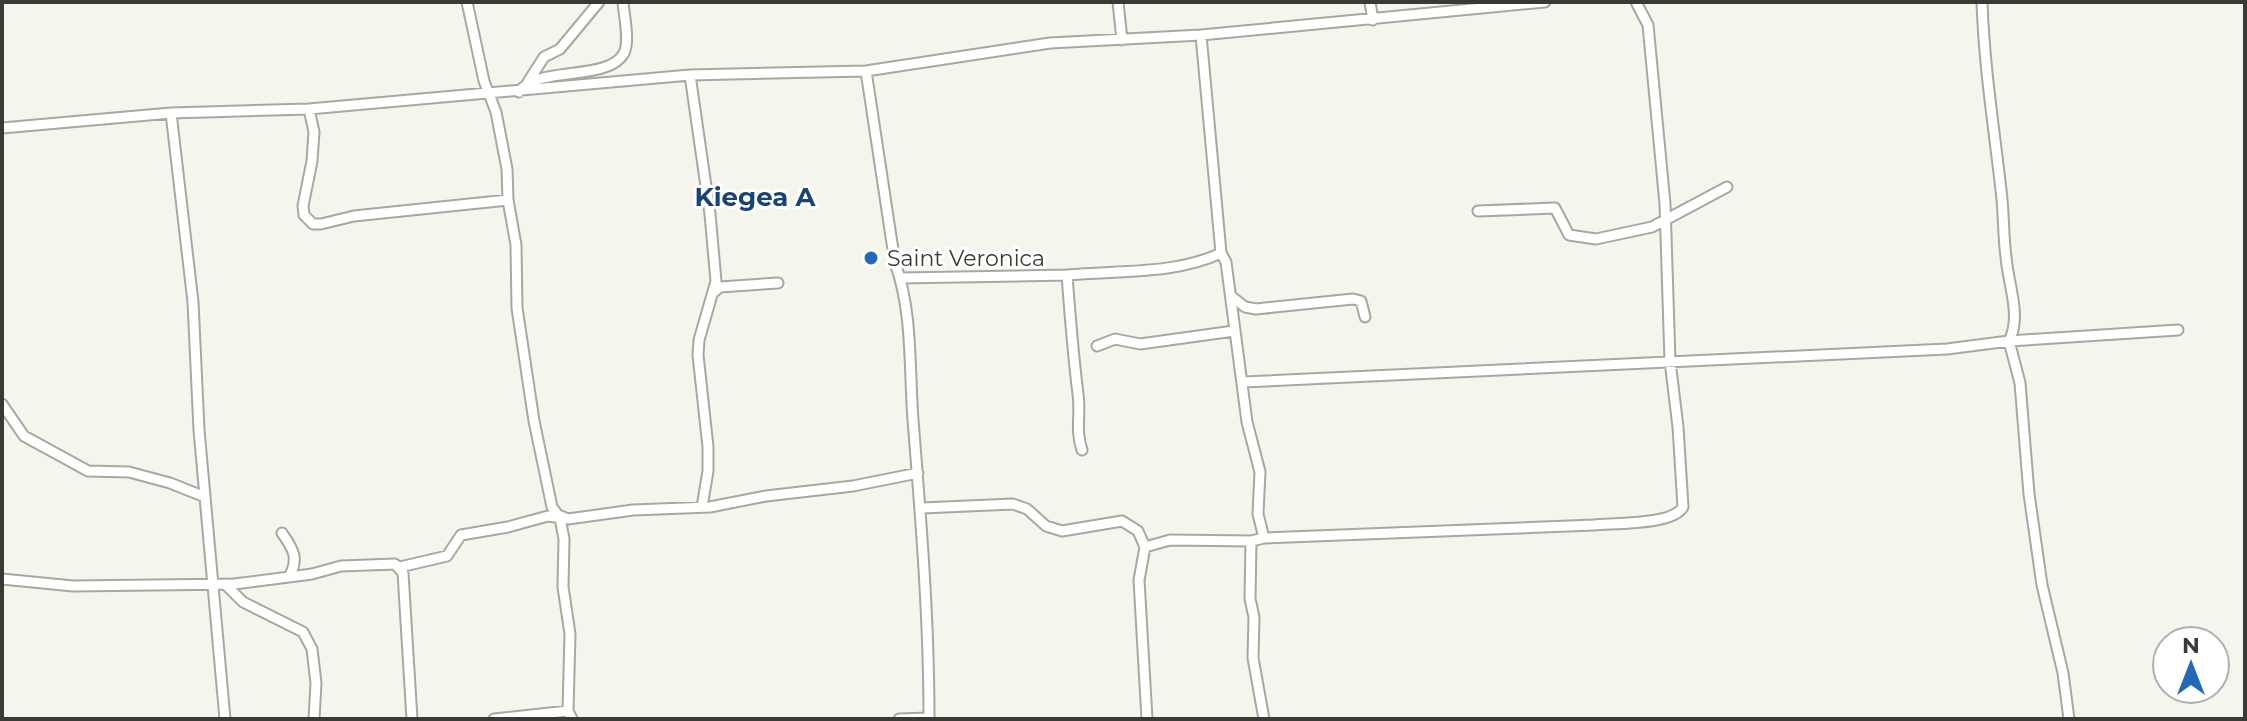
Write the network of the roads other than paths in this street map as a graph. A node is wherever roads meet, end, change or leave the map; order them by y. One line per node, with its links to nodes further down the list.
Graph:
1 (467, 2): 17 (street)
2 (599, 2): 15 (street)
3 (623, 2): 15 (street)
4 (1118, 2): 12 (street)
5 (1370, 2): 10 (street)
6 (1532, 2): 7 (street); 10 (street)
7 (1545, 2)
8 (1636, 2): 24 (street)
9 (1982, 2): 34 (street)
10 (1373, 20): 11 (street)
11 (1201, 35): 12 (street); 25 (street)
12 (1122, 40): 13 (street)
13 (866, 71): 14 (street); 27 (street)
14 (690, 75): 16 (street); 29 (street)
15 (528, 82): 16 (street)
16 (519, 92): 17 (street)
17 (488, 95): 18 (street); 22 (street)
18 (309, 109): 19 (street); 22 (street)
19 (171, 113): 20 (street); 41 (street)
20 (2, 128)
21 (1727, 187): 24 (street)
22 (508, 200): 44 (street)
23 (1478, 211): 24 (street)
24 (1665, 220): 36 (street)
25 (1221, 253): 26 (street); 30 (street)
26 (1067, 275): 27 (street); 39 (street)
27 (900, 278): 40 (street)
28 (778, 283): 29 (street)
29 (714, 292): 42 (street)
30 (1231, 296): 31 (street); 33 (street)
31 (1365, 317)
32 (2178, 330): 34 (street)
33 (1234, 331): 35 (street); 37 (street)
34 (2009, 341): 36 (street); 63 (street)
35 (1097, 346)
36 (1670, 361): 37 (street); 46 (street)
37 (1243, 382): 46 (street)
38 (2, 404): 41 (street)
39 (1082, 450)
40 (918, 473): 42 (street); 43 (street)
41 (205, 497): 52 (street)
42 (702, 507): 44 (street)
43 (922, 508): 48 (street); 55 (street)
44 (564, 519): 49 (street); 54 (street)
45 (282, 533): 50 (street)
46 (1264, 538): 47 (street)
47 (1251, 541): 48 (street); 62 (street)
48 (1145, 547): 61 (street)
49 (400, 567): 50 (street); 58 (street)
50 (289, 577): 53 (street)
51 (2, 579): 52 (street)
52 (212, 583): 53 (street); 56 (street)
53 (225, 584): 57 (street)
54 (570, 715): 59 (street)
55 (929, 718): 60 (street)
56 (225, 719)
57 (314, 719)
58 (412, 719)
59 (494, 719)
60 (899, 719)
61 (1147, 719)
62 (1264, 719)
63 (2069, 719)

